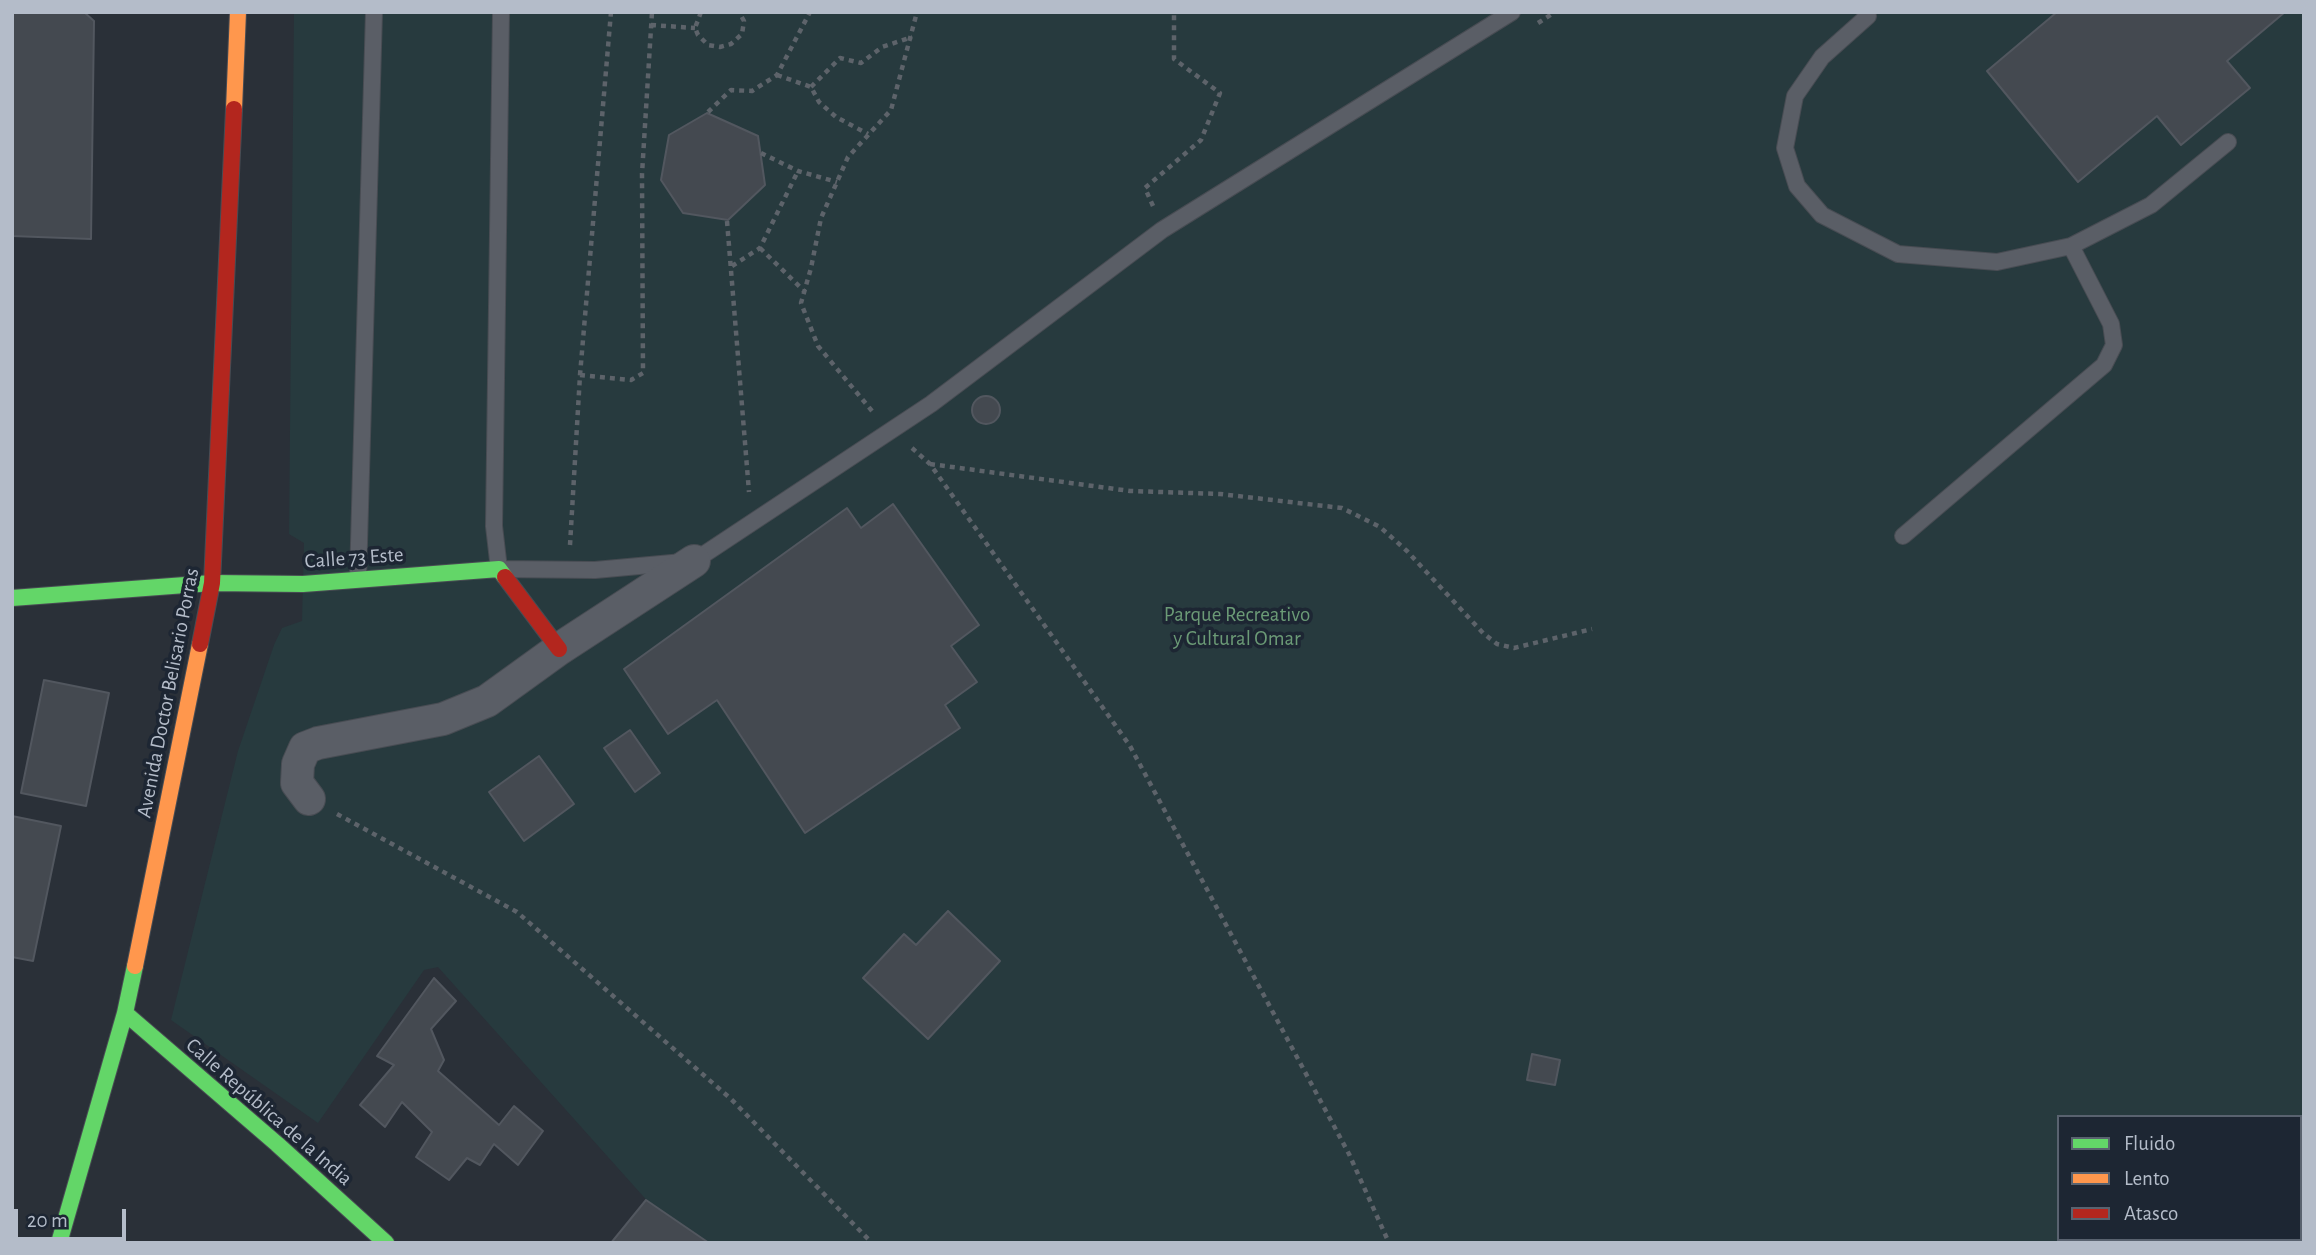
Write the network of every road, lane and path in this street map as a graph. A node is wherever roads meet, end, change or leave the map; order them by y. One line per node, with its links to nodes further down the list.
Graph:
1 (238, 12): 38 (street, Avenida Doctor Belisario Porras)
2 (374, 12): 37 (lane)
3 (501, 12): 36 (lane)
4 (611, 12): 30 (path)
5 (652, 12): 13 (path)
6 (701, 12): 14 (path)
7 (739, 12): 14 (path)
8 (810, 12): 18 (path)
9 (917, 12): 15 (path)
10 (1174, 12): 25 (path)
11 (1512, 12): 25 (lane)
12 (1866, 12): 26 (lane)
13 (651, 25): 14 (path); 30 (path)
14 (695, 28)
15 (912, 37): 17 (path); 19 (path)
16 (777, 75): 17 (path)
17 (811, 87): 19 (path)
18 (708, 112)
19 (868, 134): 23 (path)
20 (2228, 142): 26 (lane)
21 (761, 153): 22 (path)
22 (798, 171): 23 (path); 27 (path)
23 (836, 182): 29 (path)
24 (727, 221): 28 (path)
25 (1163, 230): 35 (lane)
26 (2071, 246): 33 (lane)
27 (760, 248): 28 (path); 29 (path)
28 (732, 266): 32 (path)
29 (805, 292): 31 (path)
30 (580, 375): 34 (path)
31 (865, 419)
32 (750, 505)
33 (1903, 536)
34 (581, 547)
35 (694, 562): 36 (lane); 41 (street)
36 (499, 569): 37 (street, Calle 73 Este); 41 (street)
37 (358, 579): 38 (street, Calle 73 Este)
38 (212, 583): 39 (street, Calle 73 Este); 43 (street, Avenida Doctor Belisario Porras)
39 (12, 598)
40 (1592, 629): 47 (path)
41 (559, 649): 42 (street)
42 (309, 799): 46 (path)
43 (125, 1013): 44 (street, Calle República de la India); 45 (street, Avenida Doctor Belisario Porras)
44 (378, 1240)
45 (59, 1243)
46 (872, 1243)
47 (1389, 1243)

